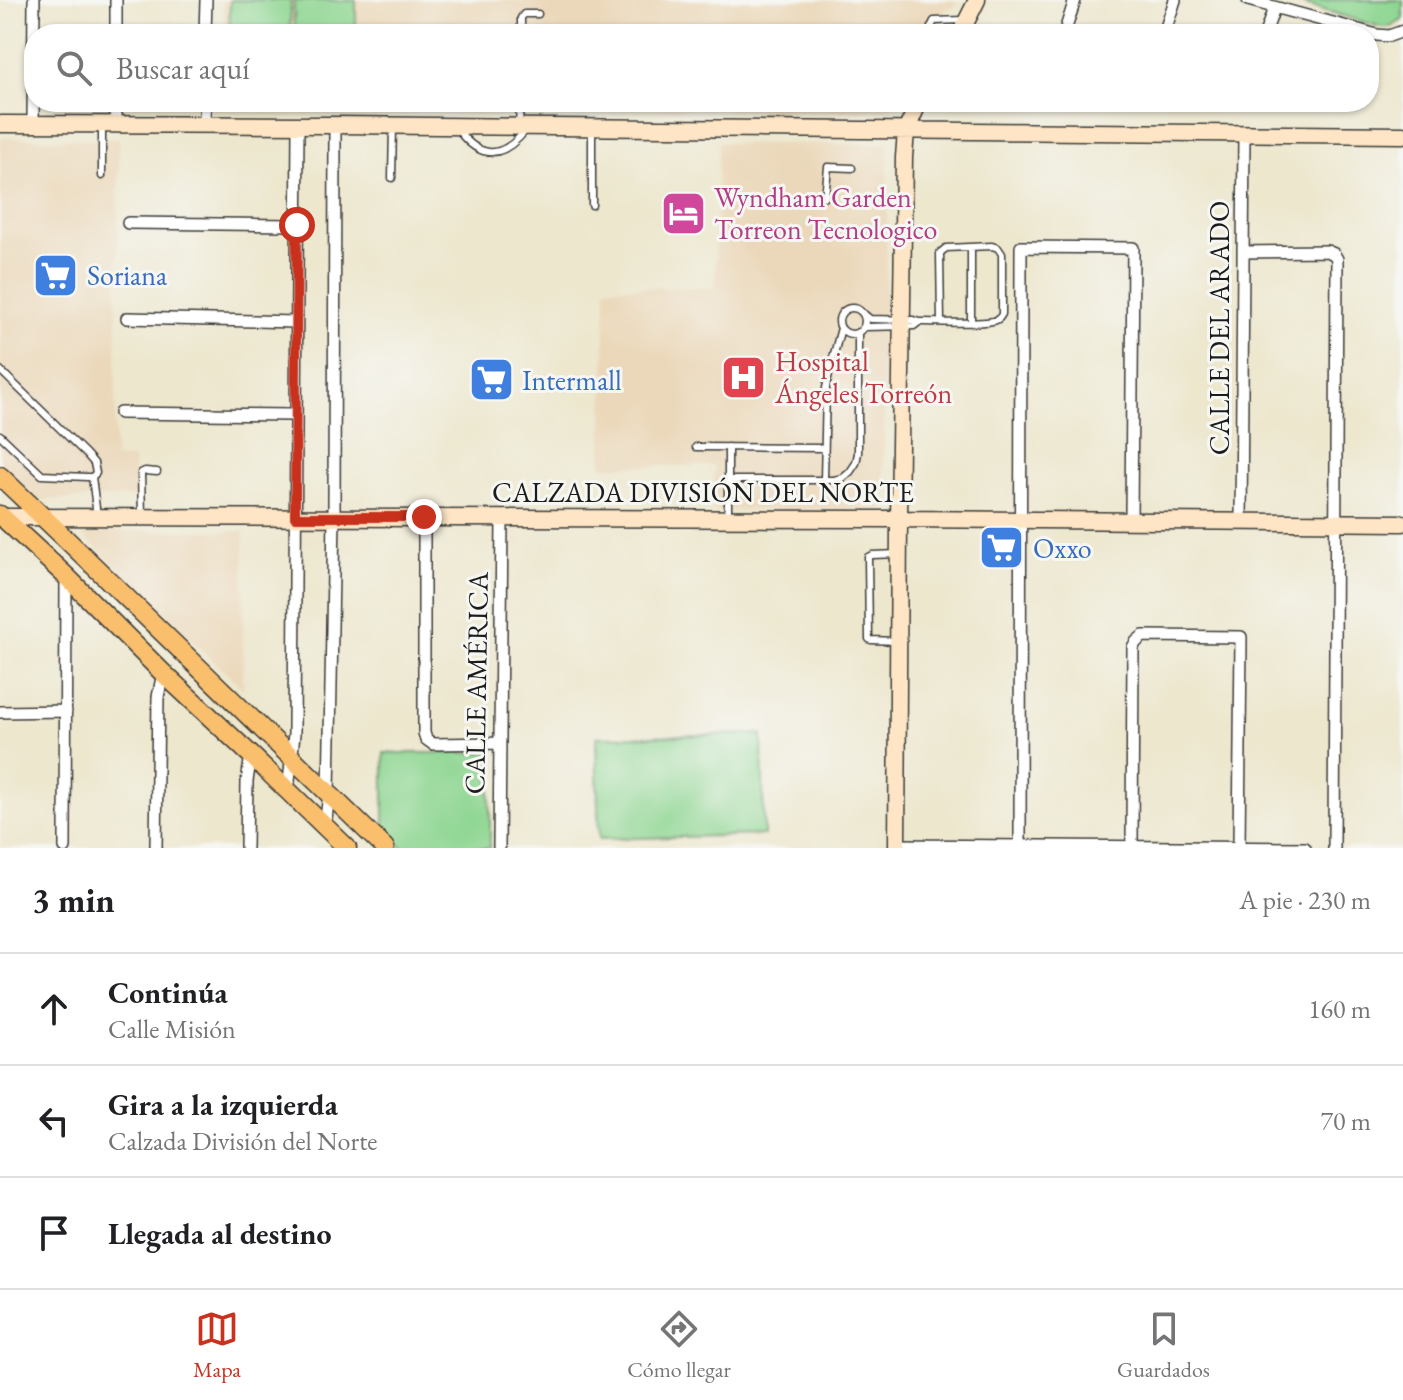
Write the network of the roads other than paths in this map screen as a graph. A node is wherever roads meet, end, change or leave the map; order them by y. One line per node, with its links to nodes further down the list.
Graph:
1 (34, 0): 10 (street)
2 (116, 0): 11 (street)
3 (206, 0): 12 (street)
4 (977, 0): 14 (main road)
5 (1075, 0): 15 (street)
6 (1175, 0): 16 (street)
7 (1248, 0): 8 (street)
8 (1274, 8): 17 (street); 18 (street)
9 (538, 14): 13 (lane)
10 (34, 24)
11 (116, 24)
12 (205, 24)
13 (521, 24)
14 (965, 24)
15 (1067, 24)
16 (1167, 24)
17 (1268, 24)
18 (1335, 24)
19 (1403, 31): 20 (street)
20 (1379, 35)
21 (33, 112): 27 (street)
22 (113, 112): 28 (street)
23 (205, 112): 29 (street)
24 (522, 112): 34 (lane)
25 (915, 112): 36 (main road)
26 (0, 124): 27 (main road)
27 (33, 124): 28 (main road)
28 (109, 124): 29 (main road); 40 (lane)
29 (205, 124): 30 (main road)
30 (298, 125): 31 (main road); 45 (street)
31 (335, 125): 32 (main road); 73 (street)
32 (393, 126): 33 (main road); 41 (lane)
33 (456, 126): 34 (main road); 34 (lane)
34 (524, 127): 35 (main road)
35 (592, 128): 36 (main road); 43 (lane)
36 (906, 131): 37 (main road); 53 (main road)
37 (1244, 134): 38 (main road); 47 (street, CALLE DEL ARADO)
38 (1403, 135)
39 (852, 168): 42 (lane)
40 (102, 176)
41 (392, 178)
42 (825, 197)
43 (592, 205)
44 (128, 223): 45 (street)
45 (297, 225): 50 (street)
46 (971, 247): 51 (lane); 52 (lane); 52 (lane)
47 (1243, 252): 80 (street, CALLE DEL ARADO); 81 (street)
48 (862, 312): 53 (lane); 54 (lane); 55 (lane)
49 (127, 318): 50 (street)
50 (296, 322): 58 (street)
51 (941, 322): 52 (lane); 53 (lane)
52 (971, 322)
53 (907, 323): 55 (lane); 77 (main road)
54 (841, 328): 55 (lane); 62 (lane)
55 (861, 329): 67 (lane)
56 (0, 370): 65 (lane)
57 (120, 413): 58 (street)
58 (295, 415): 72 (street)
59 (0, 435): 65 (lane)
60 (696, 447): 61 (lane)
61 (728, 447): 62 (lane); 66 (lane)
62 (824, 448): 67 (lane)
63 (157, 472): 71 (lane)
64 (0, 476): 69 (main road)
65 (92, 477): 70 (lane)
66 (728, 480): 67 (lane); 76 (lane)
67 (824, 480)
68 (2, 516): 69 (main road, CALZADA DIVISIÓN DEL NORTE); 84 (main road)
69 (41, 516): 70 (main road, CALZADA DIVISIÓN DEL NORTE); 91 (main road)
70 (97, 516): 71 (main road, CALZADA DIVISIÓN DEL NORTE)
71 (142, 517): 72 (main road, CALZADA DIVISIÓN DEL NORTE)
72 (295, 517): 73 (main road, CALZADA DIVISIÓN DEL NORTE); 91 (street)
73 (334, 517): 74 (main road, CALZADA DIVISIÓN DEL NORTE); 93 (street)
74 (424, 517): 75 (main road, CALZADA DIVISIÓN DEL NORTE); 89 (street)
75 (502, 518): 76 (main road, CALZADA DIVISIÓN DEL NORTE); 89 (street, CALLE AMÉRICA)
76 (728, 518): 77 (main road, CALZADA DIVISIÓN DEL NORTE)
77 (899, 519): 78 (main road, CALZADA DIVISIÓN DEL NORTE); 83 (main road)
78 (1019, 520): 79 (main road, CALZADA DIVISIÓN DEL NORTE); 79 (street); 97 (street)
79 (1131, 521): 80 (main road, CALZADA DIVISIÓN DEL NORTE)
80 (1241, 522): 81 (main road, CALZADA DIVISIÓN DEL NORTE)
81 (1336, 523): 82 (main road, CALZADA DIVISIÓN DEL NORTE); 106 (street)
82 (1403, 523)
83 (899, 554): 85 (main road); 85 (lane)
84 (66, 576): 86 (main road); 87 (street)
85 (898, 641): 96 (main road)
86 (163, 673): 90 (main road); 100 (street)
87 (66, 711): 88 (street); 99 (street)
88 (0, 712)
89 (499, 743): 103 (street, CALLE AMÉRICA)
90 (251, 755): 92 (main road); 101 (street)
91 (291, 756): 92 (street); 93 (main road)
92 (288, 791): 95 (main road)
93 (329, 794): 94 (main road); 95 (street)
94 (355, 820): 95 (street); 102 (main road)
95 (336, 840)
96 (897, 846): 97 (street)
97 (1020, 847): 98 (street)
98 (1132, 847): 104 (street); 104 (street)
99 (65, 848)
100 (156, 848)
101 (246, 848)
102 (385, 848)
103 (499, 848)
104 (1239, 848): 105 (street)
105 (1305, 848)
106 (1334, 848)

